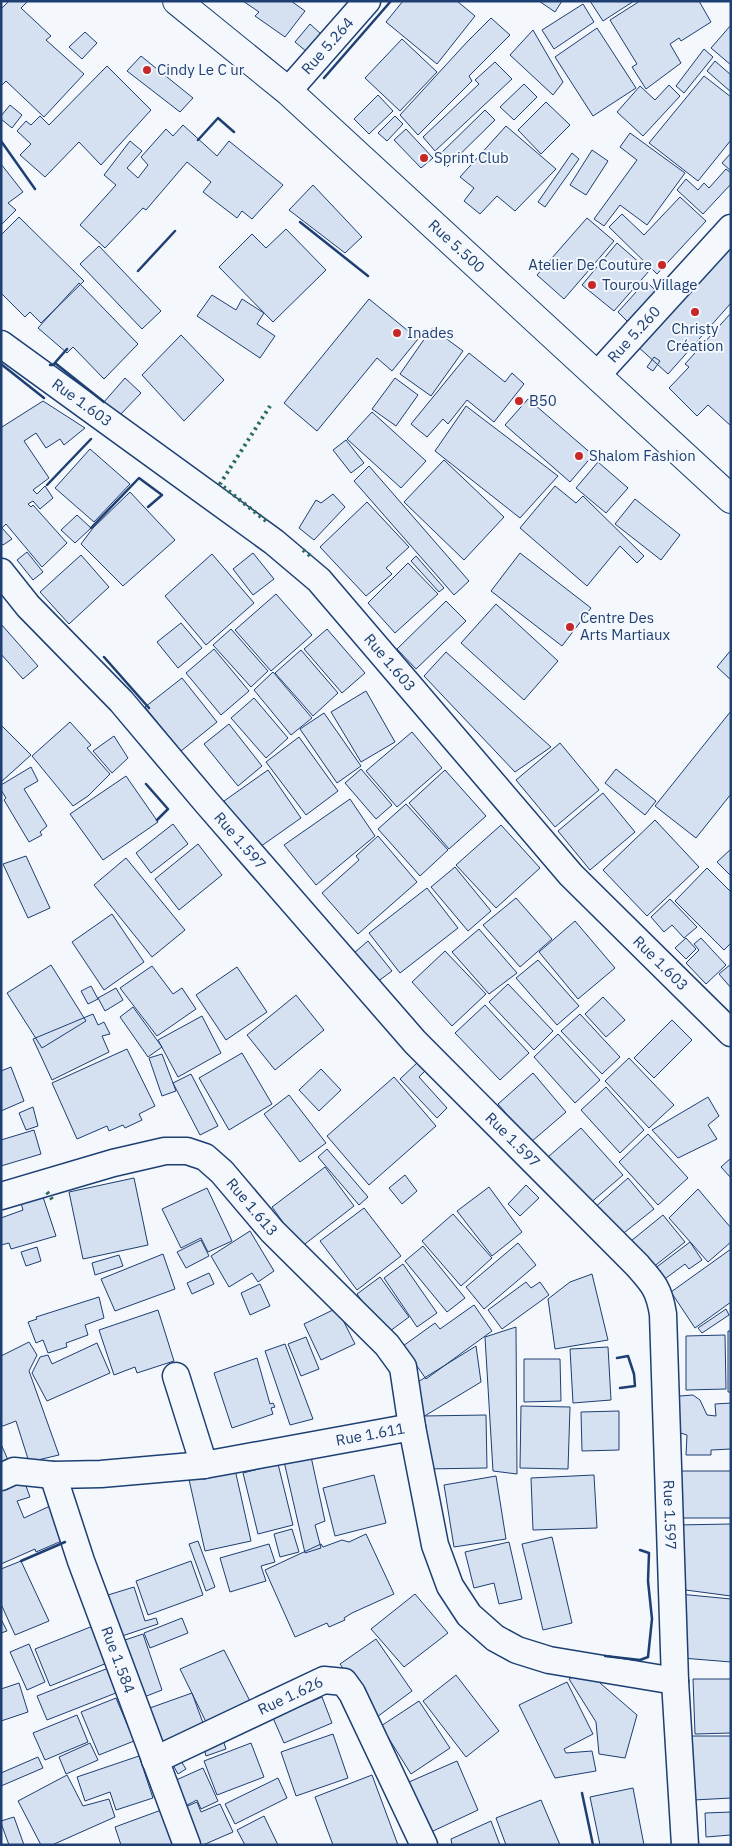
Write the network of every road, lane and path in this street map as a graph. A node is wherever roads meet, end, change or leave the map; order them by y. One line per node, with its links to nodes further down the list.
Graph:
1 (177, 1): 3 (main road, Rue 5.500)
2 (367, 1): 3 (street, Rue 5.264)
3 (288, 91): 6 (main road, Rue 5.500)
4 (731, 228): 6 (street, Rue 5.260)
5 (1, 344): 9 (street, Rue 1.603)
6 (597, 375): 7 (main road, Rue 5.500)
7 (731, 499)
8 (1, 572): 16 (street, Rue 1.597)
9 (731, 1033)
10 (1, 1196): 12 (street, Rue 1.613)
11 (176, 1376): 13 (street)
12 (412, 1427): 13 (street, Rue 1.611); 16 (street, Rue 1.611)
13 (204, 1465): 14 (street, Rue 1.611)
14 (54, 1474): 15 (street, Rue 1.611); 17 (street, Rue 1.584)
15 (1, 1477)
16 (675, 1681): 20 (street, Rue 1.597)
17 (155, 1760): 18 (street, Rue 1.584); 19 (street, Rue 1.626)
18 (188, 1845)
19 (424, 1845)
20 (685, 1845)

